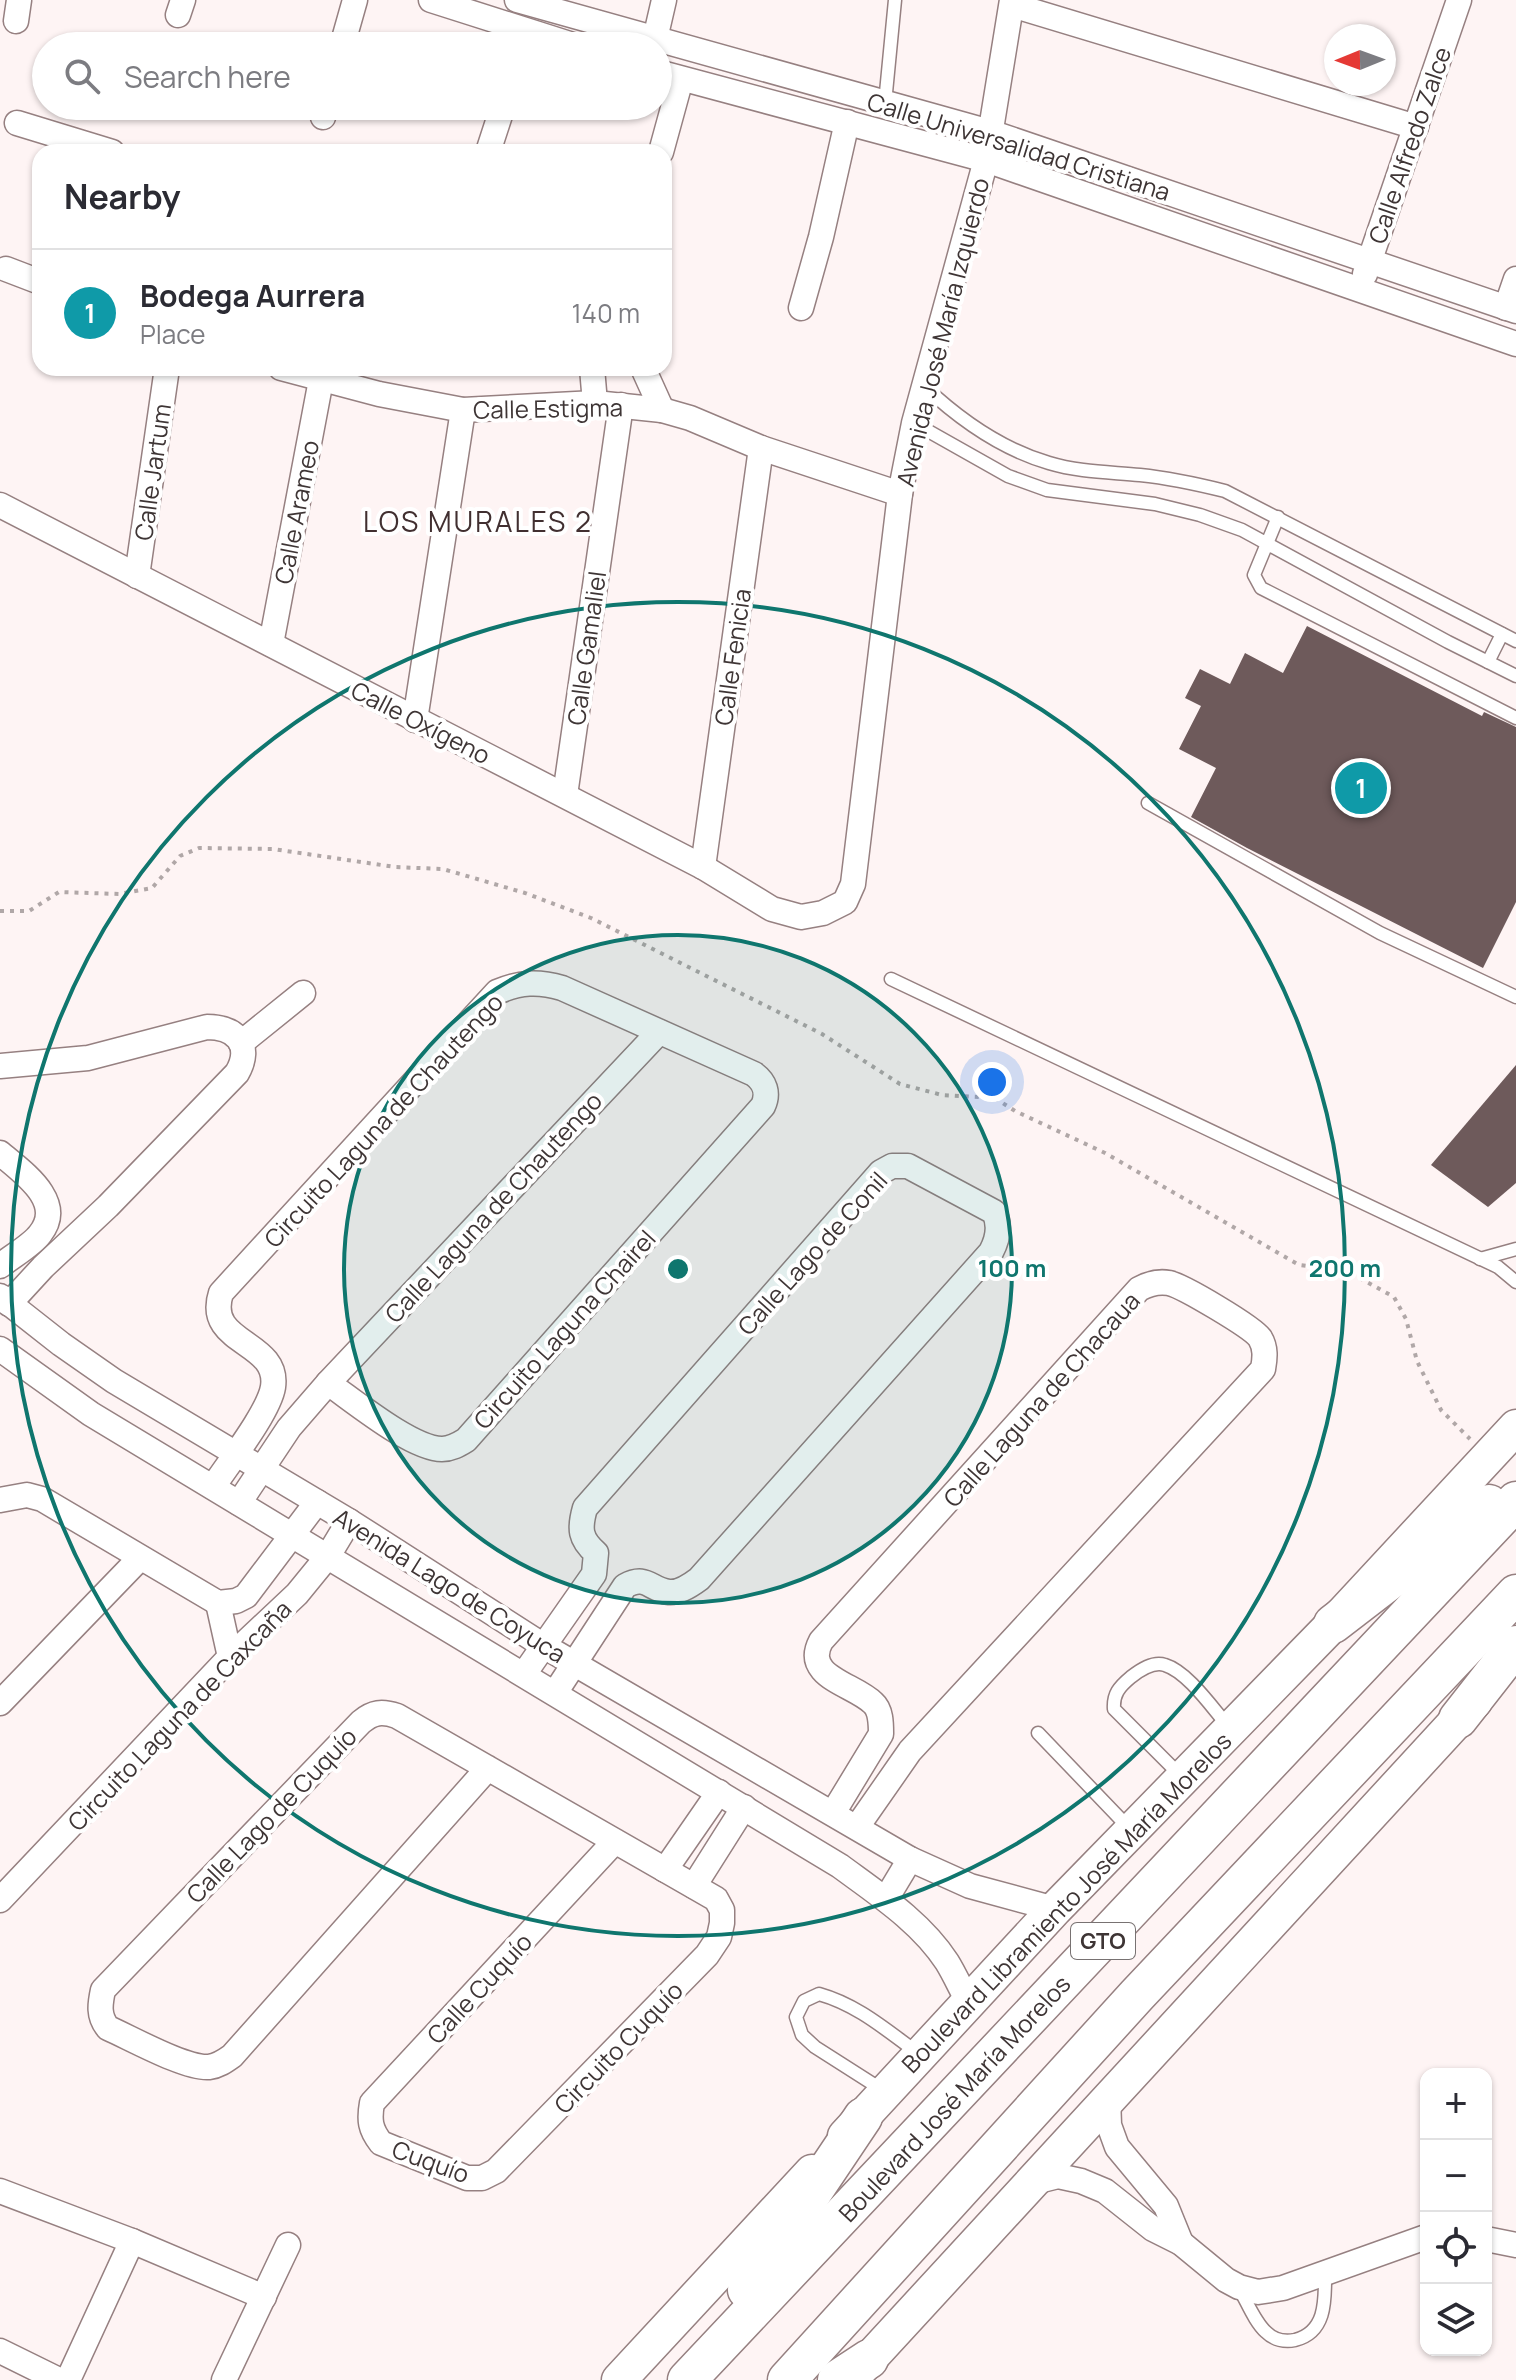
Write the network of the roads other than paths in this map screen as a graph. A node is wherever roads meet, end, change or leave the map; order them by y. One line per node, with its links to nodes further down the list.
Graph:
1 (355, 0): 8 (street)
2 (431, 0): 9 (street)
3 (664, 0): 11 (street)
4 (895, 0): 14 (lane)
5 (1459, 0): 19 (street, Calle Alfredo Zalce)
6 (526, 1): 10 (street, Calle Universalidad Cristiana)
7 (1012, 2): 19 (street); 20 (street, Avenida José María Izquierdo)
8 (346, 32)
9 (509, 32)
10 (631, 32)
11 (657, 32)
12 (672, 44): 14 (street, Calle Universalidad Cristiana)
13 (672, 77): 17 (street, Calle Universalidad Cristiana)
14 (885, 103): 20 (street, Calle Universalidad Cristiana)
15 (498, 120): 22 (street)
16 (665, 120): 23 (street)
17 (847, 122): 24 (street, Calle Universalidad Cristiana); 30 (street)
18 (17, 123): 21 (street)
19 (1416, 127): 25 (street, Calle Alfredo Zalce)
20 (990, 132): 24 (street, Avenida José María Izquierdo); 25 (street, Calle Universalidad Cristiana)
21 (86, 144)
22 (491, 144)
23 (662, 144)
24 (986, 160): 29 (street, Calle Universalidad Cristiana); 38 (street, Avenida José María Izquierdo)
25 (1370, 260): 29 (street, Calle Alfredo Zalce); 31 (street, Calle Universalidad Cristiana)
26 (6, 269): 27 (street)
27 (32, 279)
28 (1516, 279): 31 (street)
29 (1359, 291): 32 (street, Calle Universalidad Cristiana)
30 (801, 308)
31 (1511, 309)
32 (1516, 344)
33 (166, 376): 49 (street, Calle Jartum)
34 (308, 376): 37 (street, Calle Estigma)
35 (593, 376): 39 (street)
36 (647, 376): 42 (street)
37 (321, 380): 41 (street, Calle Estigma); 52 (street, Calle Arameo)
38 (924, 386): 43 (street, Avenida José María Izquierdo); 47 (lane)
39 (595, 403): 40 (street, Calle Estigma); 41 (street, Calle Estigma)
40 (621, 405): 42 (street, Calle Estigma); 57 (street, Calle Gamaliel)
41 (463, 410): 56 (street)
42 (662, 410): 44 (street, Calle Estigma)
43 (914, 423): 45 (street, Avenida José María Izquierdo); 48 (lane)
44 (761, 448): 45 (street, Calle Estigma); 59 (street, Calle Fenicia)
45 (900, 494): 60 (street, Avenida José María Izquierdo)
46 (0, 505): 49 (street, Calle Oxígeno)
47 (1278, 517): 48 (lane); 50 (lane)
48 (1268, 542): 53 (lane); 55 (lane)
49 (137, 576): 52 (street, Calle Oxígeno)
50 (1502, 634): 51 (lane); 53 (lane)
51 (1516, 641)
52 (271, 644): 56 (street, Calle Oxígeno)
53 (1488, 662): 54 (lane)
54 (1516, 676)
55 (1516, 718)
56 (415, 720): 57 (street, Calle Oxígeno)
57 (565, 795): 59 (street, Calle Oxígeno)
58 (1148, 803): 63 (lane)
59 (703, 867): 60 (street, Calle Oxígeno)
60 (845, 902)
61 (891, 979): 70 (lane)
62 (303, 993): 65 (street)
63 (1516, 997)
64 (659, 1032): 67 (street, Circuito Laguna de Chautengo); 77 (street, Calle Laguna de Chautengo); 79 (street, Circuito Laguna de Chautengo)
65 (241, 1043): 66 (street); 75 (street)
66 (0, 1066)
67 (767, 1093): 77 (street, Circuito Laguna Chairel)
68 (0, 1153): 71 (street)
69 (1516, 1249): 70 (lane)
70 (1480, 1259): 72 (lane)
71 (0, 1266)
72 (1498, 1267): 73 (lane); 74 (lane)
73 (1516, 1269)
74 (1516, 1282)
75 (5, 1300): 79 (street, Avenida Lago de Coyuca)
76 (0, 1349): 82 (street, Avenida Lago de Coyuca)
77 (328, 1383): 80 (street)
78 (1516, 1427): 81 (street)
79 (236, 1453): 80 (street, Avenida Lago de Coyuca); 82 (street, Circuito Laguna de Chautengo)
80 (262, 1470): 85 (street, Avenida Lago de Coyuca); 86 (street)
81 (1502, 1470): 93 (main road)
82 (213, 1487): 86 (street, Avenida Lago de Coyuca)
83 (0, 1500): 90 (street)
84 (1516, 1501): 145 (main road, Boulevard José María Morelos / GTO)
85 (317, 1502): 87 (street, Avenida Lago de Coyuca); 88 (street)
86 (239, 1503): 88 (street, Avenida Lago de Coyuca)
87 (349, 1521): 89 (street, Circuito Laguna de Caxcaña); 95 (street, Avenida Lago de Coyuca)
88 (293, 1535): 89 (street, Avenida Lago de Coyuca); 92 (street)
89 (328, 1556): 96 (street, Circuito Laguna de Caxcaña); 99 (street, Avenida Lago de Coyuca)
90 (140, 1558): 92 (street); 101 (street)
91 (1516, 1594): 146 (main road, GTO)
92 (218, 1603): 96 (street)
93 (1333, 1624): 103 (street, Boulevard Libramiento José María Morelos)
94 (1516, 1645): 102 (main road)
95 (544, 1646): 98 (street, Avenida Lago de Coyuca); 98 (street, Calle Lago de Conil); 99 (street, Calle Lago de Conil)
96 (230, 1657): 120 (street, Circuito Laguna de Caxcaña)
97 (1516, 1658): 102 (street)
98 (575, 1664): 100 (street, Calle Lago de Conil); 111 (street, Avenida Lago de Coyuca)
99 (524, 1674): 100 (street, Avenida Lago de Coyuca)
100 (555, 1693): 109 (street, Avenida Lago de Coyuca)
101 (0, 1703)
102 (1458, 1719): 124 (street)
103 (1231, 1729): 108 (street, Boulevard Libramiento José María Morelos); 108 (lane)
104 (1038, 1733): 113 (lane)
105 (881, 1734): 106 (street); 106 (street, Calle Laguna de Chacaua); 111 (street)
106 (910, 1751): 112 (street, Calle Laguna de Chacaua)
107 (488, 1768): 107 (street, Calle Lago de Cuquío); 114 (street, Calle Lago de Cuquío)
108 (1183, 1779): 113 (street, Boulevard Libramiento José María Morelos)
109 (719, 1792): 110 (street, Avenida Lago de Coyuca); 116 (street)
110 (744, 1807): 117 (street); 119 (street, Avenida Lago de Coyuca)
111 (833, 1813): 112 (street, Avenida Lago de Coyuca)
112 (857, 1827): 115 (street, Avenida Lago de Coyuca)
113 (1132, 1832): 121 (street, Boulevard Libramiento José María Morelos)
114 (615, 1841): 116 (street, Calle Lago de Cuquío); 126 (street, Calle Cuquío)
115 (910, 1859): 119 (street); 121 (street, Avenida Lago de Coyuca)
116 (665, 1870): 117 (street, Calle Lago de Cuquío)
117 (694, 1886): 118 (street, Calle Lago de Cuquío)
118 (716, 1899): 127 (street, Circuito Cuquío)
119 (886, 1899): 122 (street, Avenida Lago de Coyuca)
120 (0, 1900)
121 (1055, 1909): 122 (street, Boulevard Libramiento José María Morelos)
122 (968, 2001): 123 (street, Boulevard Libramiento José María Morelos)
123 (920, 2055): 125 (street, Boulevard Libramiento José María Morelos); 125 (lane)
124 (1108, 2097): 128 (street); 133 (street)
125 (874, 2105): 144 (street, Boulevard Libramiento José María Morelos); 145 (main road)
126 (381, 2143): 127 (street, Cuquío)
127 (482, 2178)
128 (1030, 2183): 133 (street); 140 (street)
129 (0, 2191): 132 (street)
130 (1420, 2239): 136 (street)
131 (1492, 2240): 135 (street)
132 (132, 2241): 138 (street); 142 (street)
133 (1181, 2243): 137 (street)
134 (288, 2245): 138 (street)
135 (1516, 2245)
136 (1325, 2273): 137 (street); 137 (lane)
137 (1239, 2287)
138 (264, 2297): 143 (street)
139 (0, 2351): 141 (street)
140 (859, 2369): 147 (main road)
141 (59, 2380)
142 (68, 2380)
143 (224, 2380)
144 (619, 2380)
145 (688, 2380)
146 (787, 2380)
147 (837, 2380)

